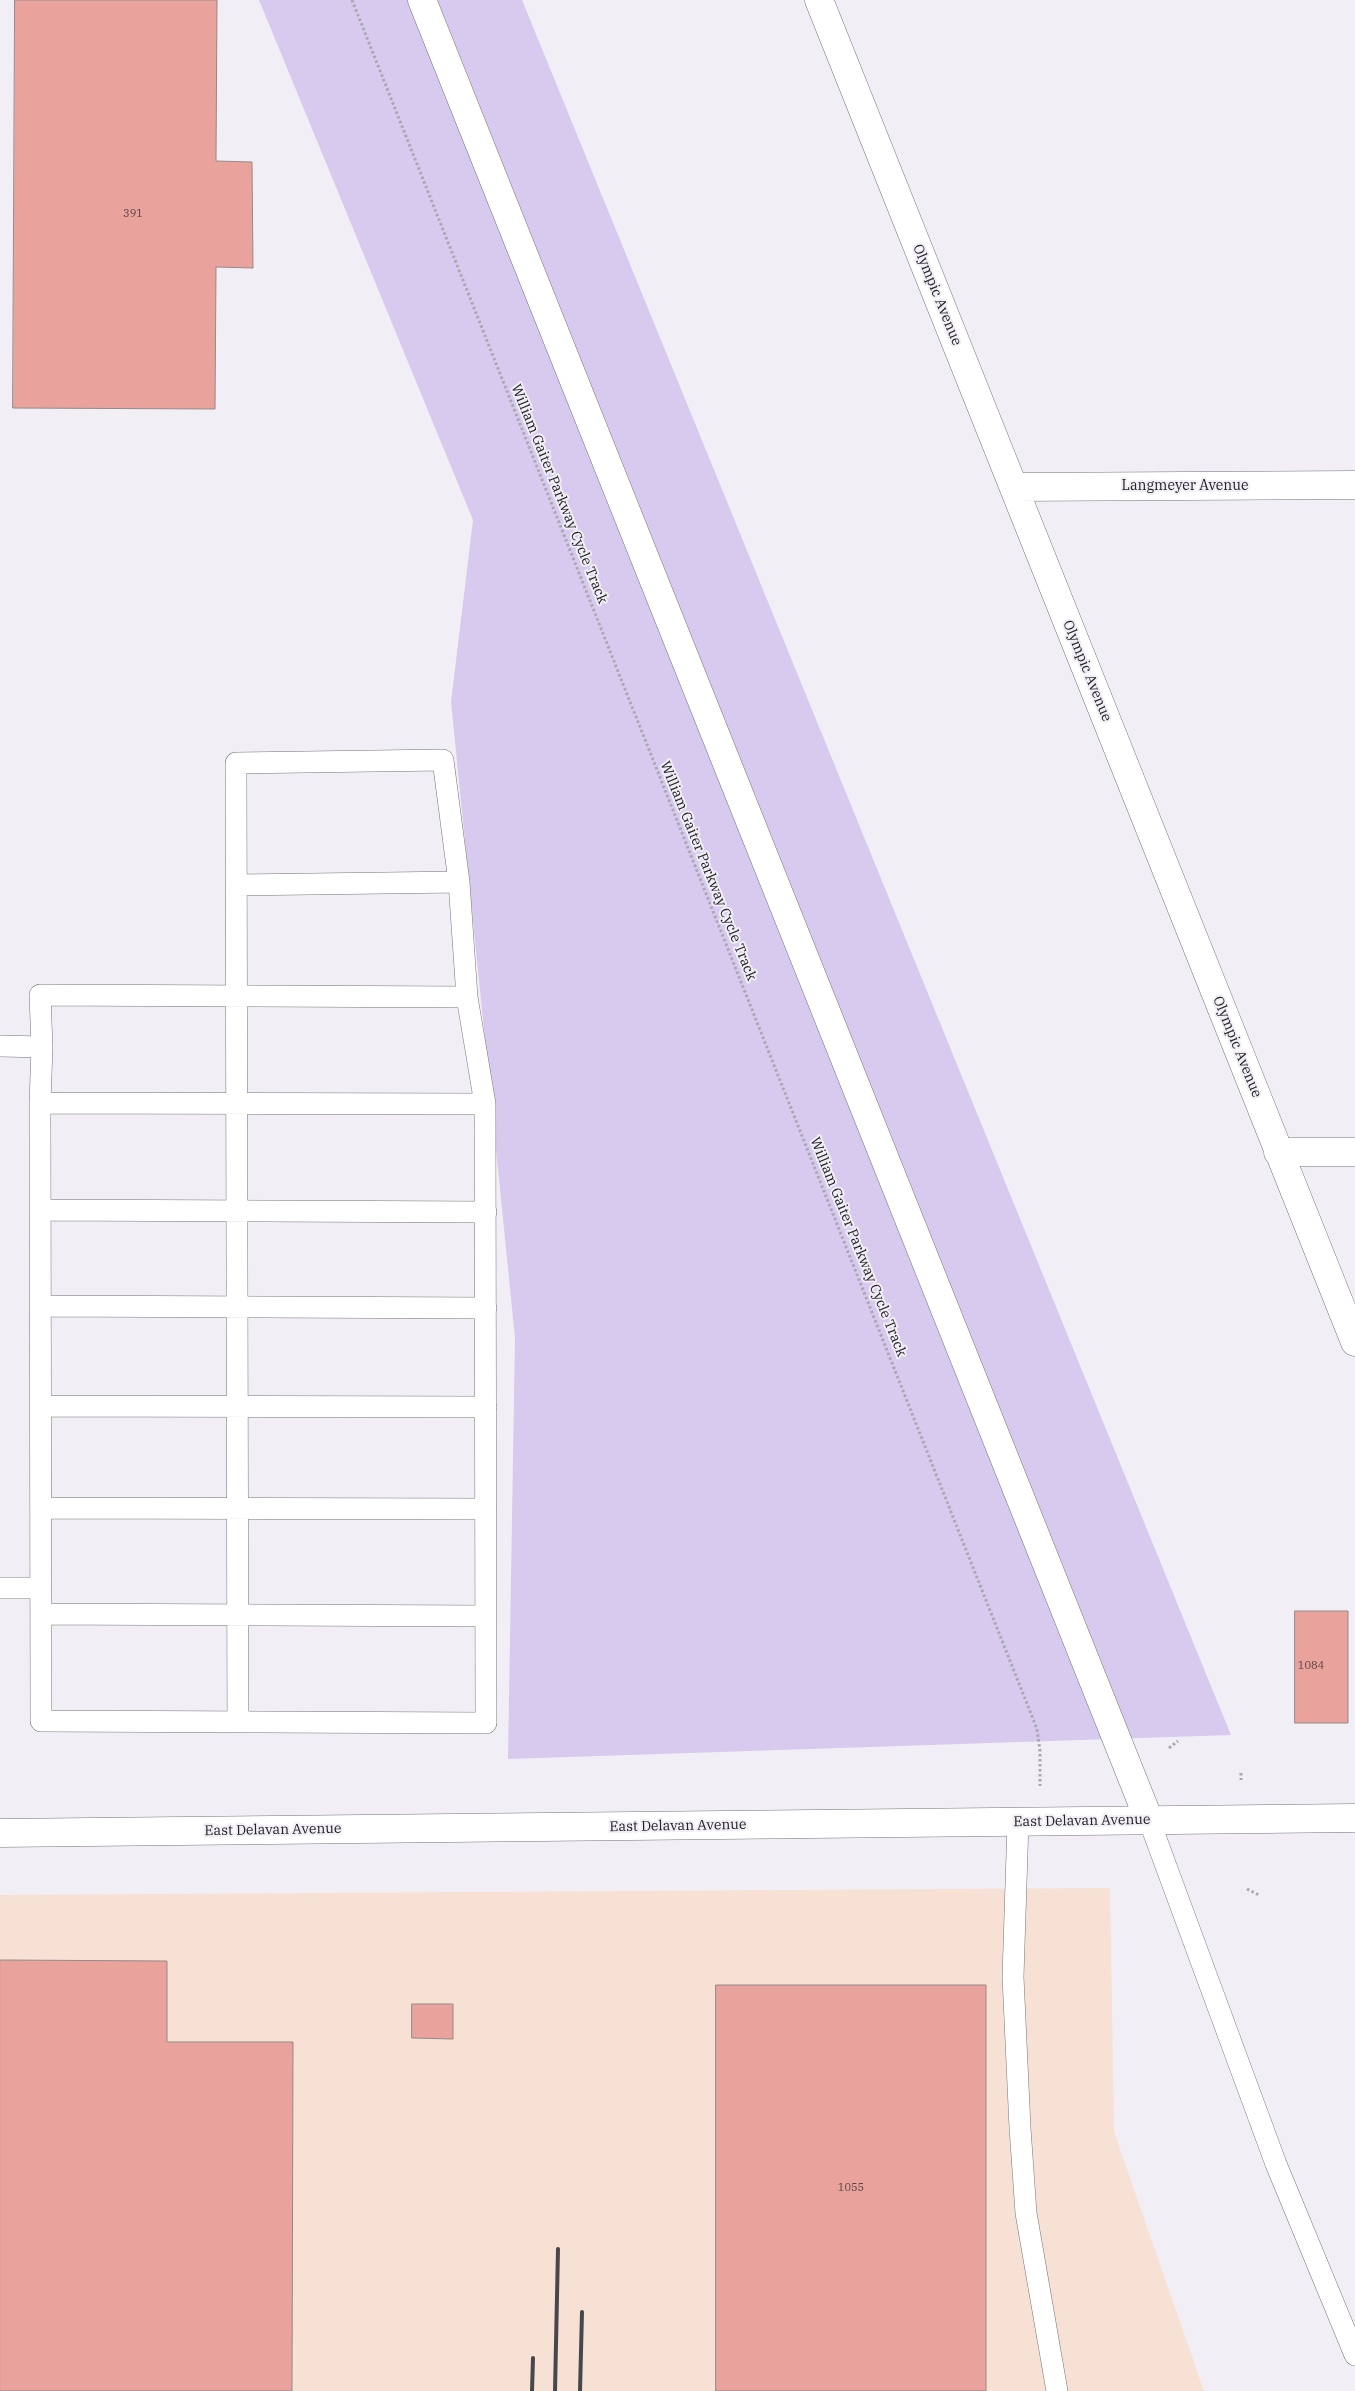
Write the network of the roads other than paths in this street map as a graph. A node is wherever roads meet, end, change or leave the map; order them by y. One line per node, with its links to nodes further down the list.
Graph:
1 (422, 0): 36 (street)
2 (818, 0): 4 (street, Olympic Avenue)
3 (1355, 486): 4 (street, Langmeyer Avenue)
4 (1015, 488): 14 (street, Olympic Avenue)
5 (459, 882): 6 (lane); 6 (lane); 8 (lane)
6 (237, 885): 7 (lane)
7 (237, 995): 8 (lane); 10 (lane); 11 (lane)
8 (467, 997): 13 (lane)
9 (0, 1046): 10 (lane)
10 (42, 1047): 12 (lane)
11 (237, 1102): 12 (lane); 13 (lane); 17 (lane)
12 (40, 1103): 16 (lane)
13 (486, 1104): 18 (lane)
14 (1278, 1152): 15 (street); 22 (street, Olympic Avenue)
15 (1355, 1152)
16 (41, 1210): 17 (lane); 19 (lane)
17 (237, 1210): 18 (lane); 20 (lane)
18 (486, 1212): 21 (lane)
19 (41, 1306): 20 (lane); 24 (lane)
20 (238, 1306): 21 (lane); 23 (lane)
21 (486, 1308): 25 (lane)
22 (1355, 1342)
23 (238, 1405): 24 (lane); 25 (lane); 26 (lane)
24 (41, 1406): 27 (lane)
25 (486, 1407): 28 (lane)
26 (238, 1507): 27 (lane); 28 (lane); 32 (lane)
27 (41, 1508): 30 (lane)
28 (486, 1509): 33 (lane)
29 (0, 1588): 30 (lane)
30 (41, 1588): 31 (lane)
31 (41, 1614): 32 (lane); 34 (lane)
32 (238, 1614): 33 (lane); 34 (lane)
33 (486, 1616): 34 (lane)
34 (238, 1721)
35 (1355, 1818): 36 (street, East Delavan Avenue)
36 (1149, 1820): 37 (street, East Delavan Avenue); 39 (lane)
37 (1018, 1822): 38 (street, East Delavan Avenue); 40 (lane)
38 (0, 1833)
39 (1355, 2355)
40 (1057, 2391)

